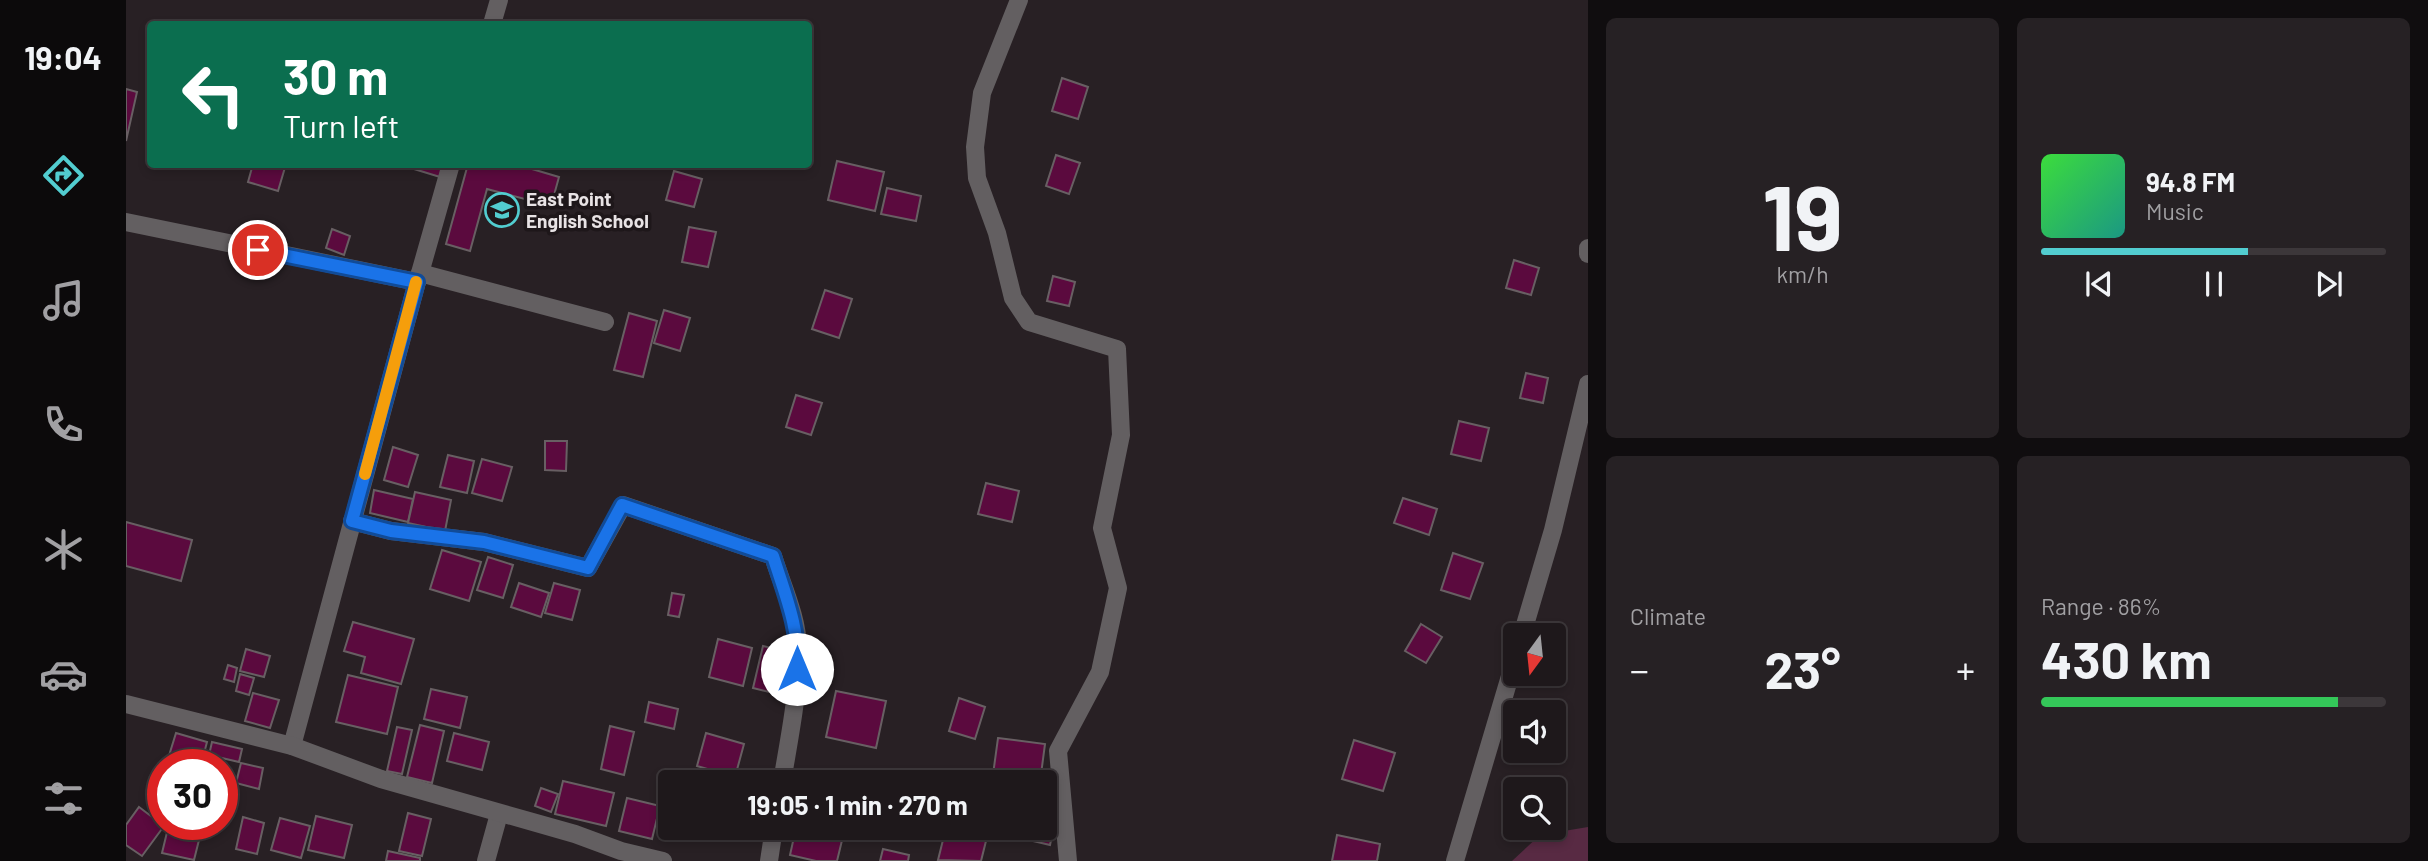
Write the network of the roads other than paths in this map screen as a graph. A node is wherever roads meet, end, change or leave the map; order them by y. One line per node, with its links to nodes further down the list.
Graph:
1 (499, 0): 3 (street)
2 (1019, 0): 22 (street)
3 (493, 21)
4 (450, 168): 8 (street)
5 (126, 222): 8 (street)
6 (1588, 248): 7 (street)
7 (1588, 254)
8 (418, 278): 9 (street); 11 (street)
9 (605, 322)
10 (1588, 384): 12 (street)
11 (352, 521): 15 (street); 16 (street)
12 (1525, 623)
13 (1507, 686): 23 (street)
14 (126, 704): 15 (street)
15 (292, 746): 17 (street)
16 (784, 770)
17 (499, 814): 19 (street); 20 (street)
18 (772, 840): 21 (street)
19 (486, 861)
20 (663, 861)
21 (769, 861)
22 (1068, 861)
23 (1455, 861)

